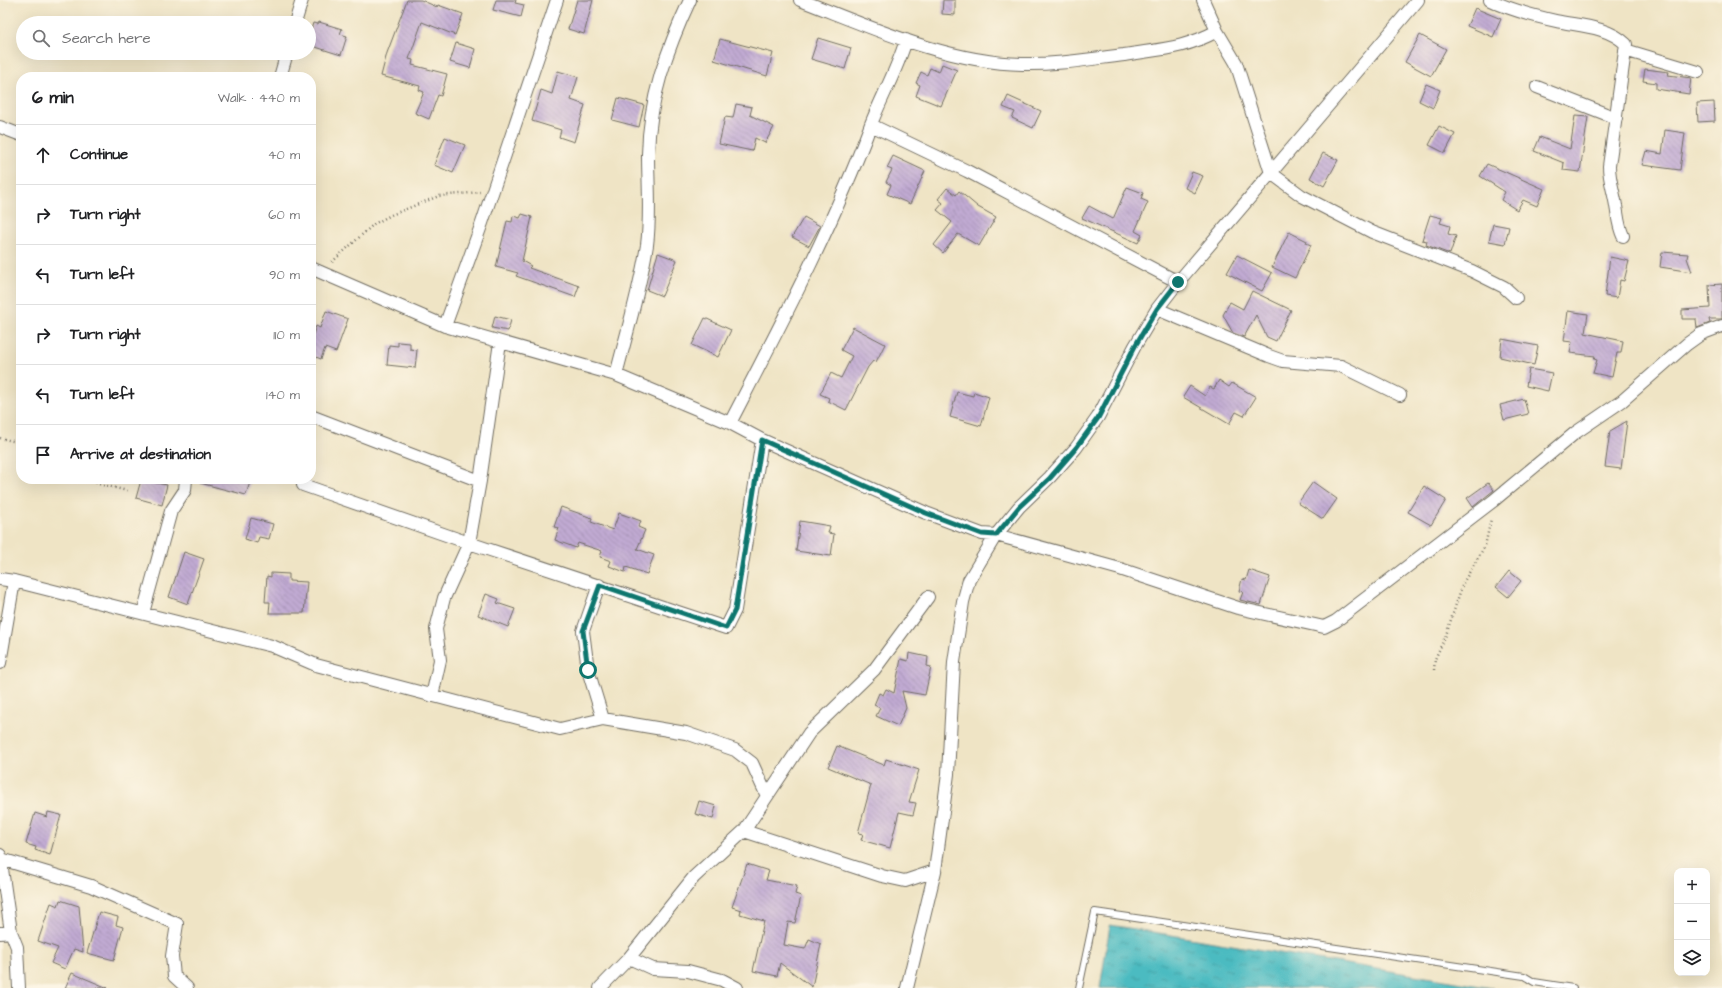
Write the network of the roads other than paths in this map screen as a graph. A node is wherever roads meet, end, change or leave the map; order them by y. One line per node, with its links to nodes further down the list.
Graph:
1 (302, 0): 8 (street)
2 (557, 0): 26 (street)
3 (690, 0): 29 (street)
4 (800, 0): 10 (street)
5 (1203, 0): 9 (street)
6 (1418, 0): 20 (street)
7 (1490, 0): 11 (street)
8 (297, 16)
9 (1217, 31): 10 (street); 20 (street)
10 (906, 40): 17 (street)
11 (1625, 50): 14 (street); 16 (street)
12 (285, 60): 13 (street)
13 (281, 72)
14 (1698, 72)
15 (1537, 88): 16 (street)
16 (1616, 118): 21 (street)
17 (871, 125): 23 (street); 32 (street)
18 (0, 127): 19 (street)
19 (16, 133)
20 (1271, 173): 23 (street); 24 (street)
21 (1623, 236)
22 (316, 270): 26 (street)
23 (1178, 282): 25 (street)
24 (1516, 298)
25 (1157, 309): 30 (street); 37 (street)
26 (445, 326): 28 (street)
27 (1722, 326): 37 (street)
28 (500, 342): 29 (street); 34 (street)
29 (616, 375): 32 (street)
30 (1400, 395)
31 (316, 418): 34 (street)
32 (730, 424): 33 (street)
33 (762, 440): 37 (street); 41 (street)
34 (480, 481): 38 (street)
35 (186, 484): 43 (street)
36 (302, 485): 38 (street)
37 (996, 535): 50 (street)
38 (469, 544): 41 (street); 45 (street)
39 (0, 579): 40 (street)
40 (14, 581): 43 (street); 44 (street)
41 (600, 585): 46 (street)
42 (928, 597): 47 (street)
43 (142, 613): 45 (street)
44 (0, 663)
45 (432, 696): 46 (street)
46 (603, 719): 47 (street)
47 (767, 796): 48 (street)
48 (744, 831): 50 (street); 52 (street)
49 (1, 857): 51 (street); 55 (street)
50 (935, 871): 58 (street)
51 (6, 933): 54 (street)
52 (629, 958): 56 (street); 57 (street)
53 (1534, 985): 59 (lane); 60 (lane)
54 (19, 988)
55 (188, 988)
56 (600, 988)
57 (737, 988)
58 (907, 988)
59 (1079, 988)
60 (1573, 988)

